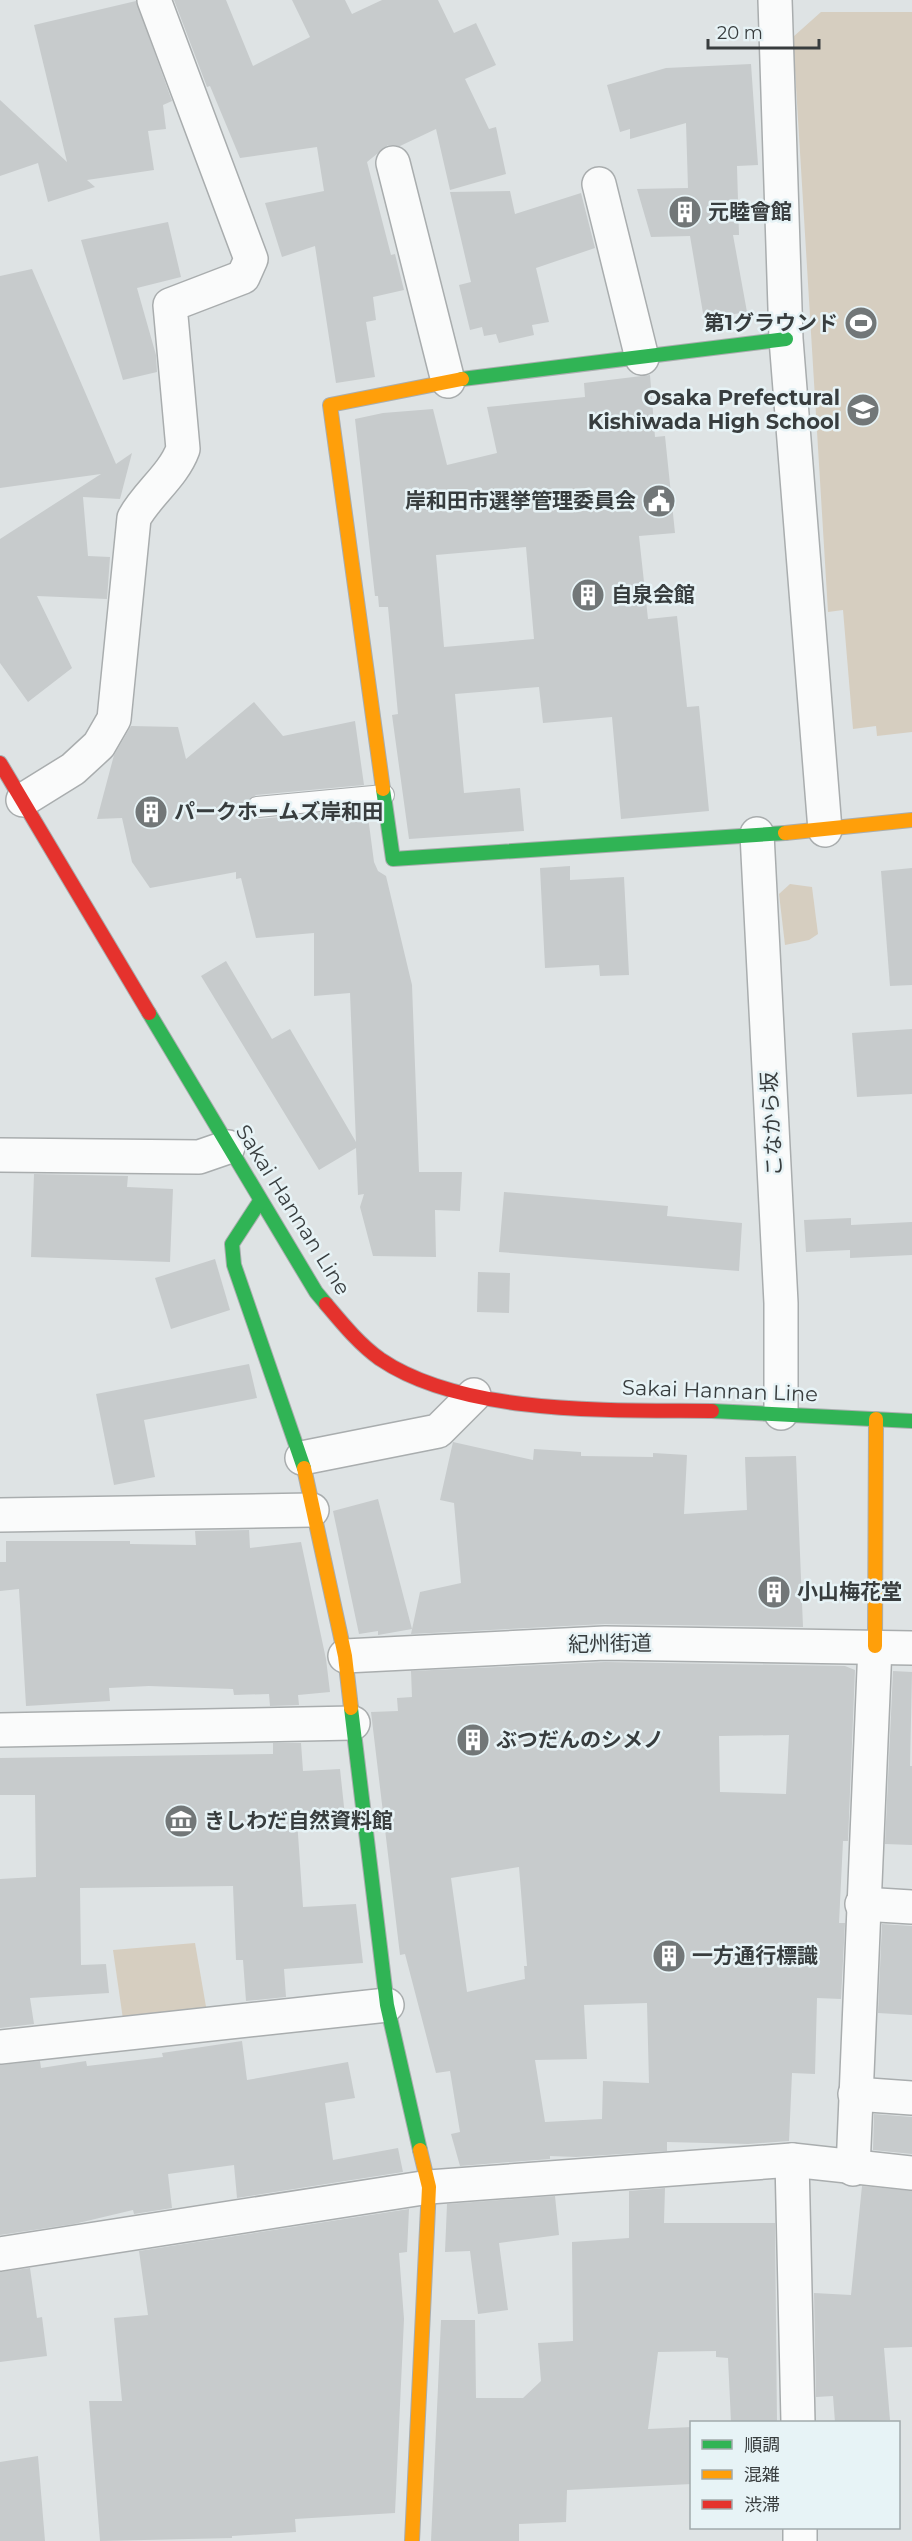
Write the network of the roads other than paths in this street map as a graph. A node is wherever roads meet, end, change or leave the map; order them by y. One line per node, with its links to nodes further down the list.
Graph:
1 (154, 0): 10 (street)
2 (775, 0): 5 (street)
3 (393, 163): 7 (street)
4 (599, 184): 6 (street)
5 (786, 339): 6 (street); 13 (street)
6 (642, 358): 7 (street)
7 (447, 381): 9 (street)
8 (0, 763): 10 (street, Sakai Hannan Line)
9 (384, 795): 11 (lane); 14 (street)
10 (23, 800): 15 (street, Sakai Hannan Line)
11 (257, 807)
12 (912, 820): 13 (street)
13 (825, 830): 14 (street)
14 (757, 834): 19 (street, こなから坂)
15 (228, 1147): 16 (street); 17 (street, Sakai Hannan Line)
16 (0, 1155)
17 (261, 1202): 18 (street, Sakai Hannan Line); 22 (street)
18 (474, 1395): 19 (street, Sakai Hannan Line); 22 (street)
19 (781, 1413): 20 (street, Sakai Hannan Line)
20 (876, 1419): 21 (street, Sakai Hannan Line); 25 (street)
21 (912, 1421)
22 (302, 1458): 23 (street)
23 (312, 1510): 24 (street); 27 (street)
24 (0, 1515)
25 (875, 1646): 26 (street, 紀州街道); 27 (street, 紀州街道); 30 (street)
26 (912, 1648)
27 (345, 1656): 28 (street)
28 (353, 1723): 29 (street); 32 (street)
29 (0, 1730)
30 (862, 1904): 31 (street); 34 (street)
31 (912, 1907)
32 (387, 2005): 33 (street); 39 (street)
33 (0, 2047)
34 (855, 2094): 35 (street); 37 (street)
35 (912, 2098)
36 (792, 2160): 37 (street); 39 (street); 41 (street)
37 (853, 2169): 38 (street)
38 (912, 2173)
39 (429, 2187): 40 (street); 42 (street)
40 (0, 2254)
41 (798, 2421)
42 (412, 2541)

